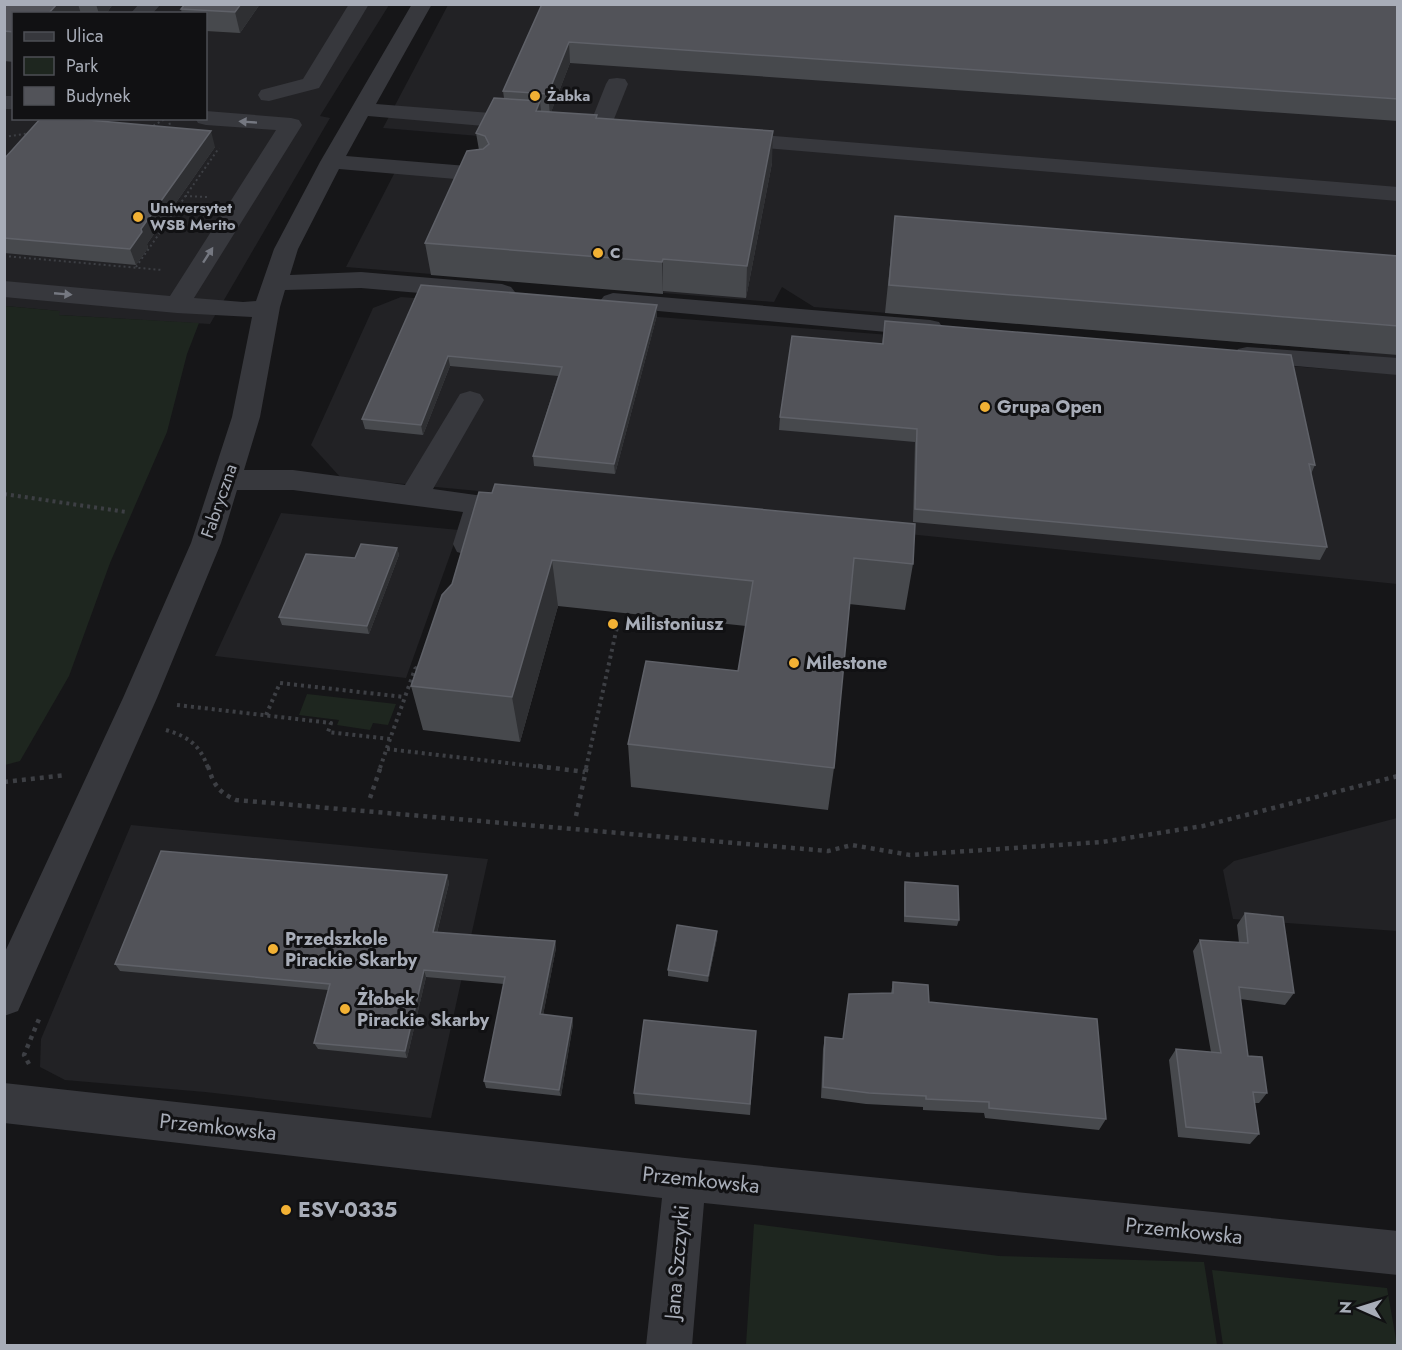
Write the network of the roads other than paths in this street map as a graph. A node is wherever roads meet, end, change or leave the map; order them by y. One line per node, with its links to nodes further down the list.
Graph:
1 (359, 4): 4 (street)
2 (422, 4): 5 (street, Fabryczna)
3 (617, 84): 8 (street)
4 (269, 94)
5 (362, 109): 7 (street); 10 (street, Fabryczna)
6 (207, 118): 17 (street, one-way to 6)
7 (553, 125)
8 (576, 127)
9 (702, 137): 12 (street)
10 (331, 162): 11 (street); 15 (street, Fabryczna)
11 (479, 174)
12 (1398, 194)
13 (4, 289): 17 (street, one-way to 17)
14 (522, 294): 15 (street)
15 (270, 295): 17 (street); 22 (street, Fabryczna)
16 (591, 300): 18 (street)
17 (177, 305)
18 (959, 330)
19 (1218, 352): 20 (street)
20 (1398, 367)
21 (470, 400): 23 (street)
22 (228, 480): 23 (street); 25 (street, Fabryczna)
23 (415, 497): 24 (street)
24 (460, 573)
25 (4, 998)
26 (4, 1103): 27 (street, Przemkowska)
27 (685, 1179): 28 (street, Przemkowska); 29 (street, Jana Szczyrki)
28 (1398, 1253)
29 (669, 1346)

